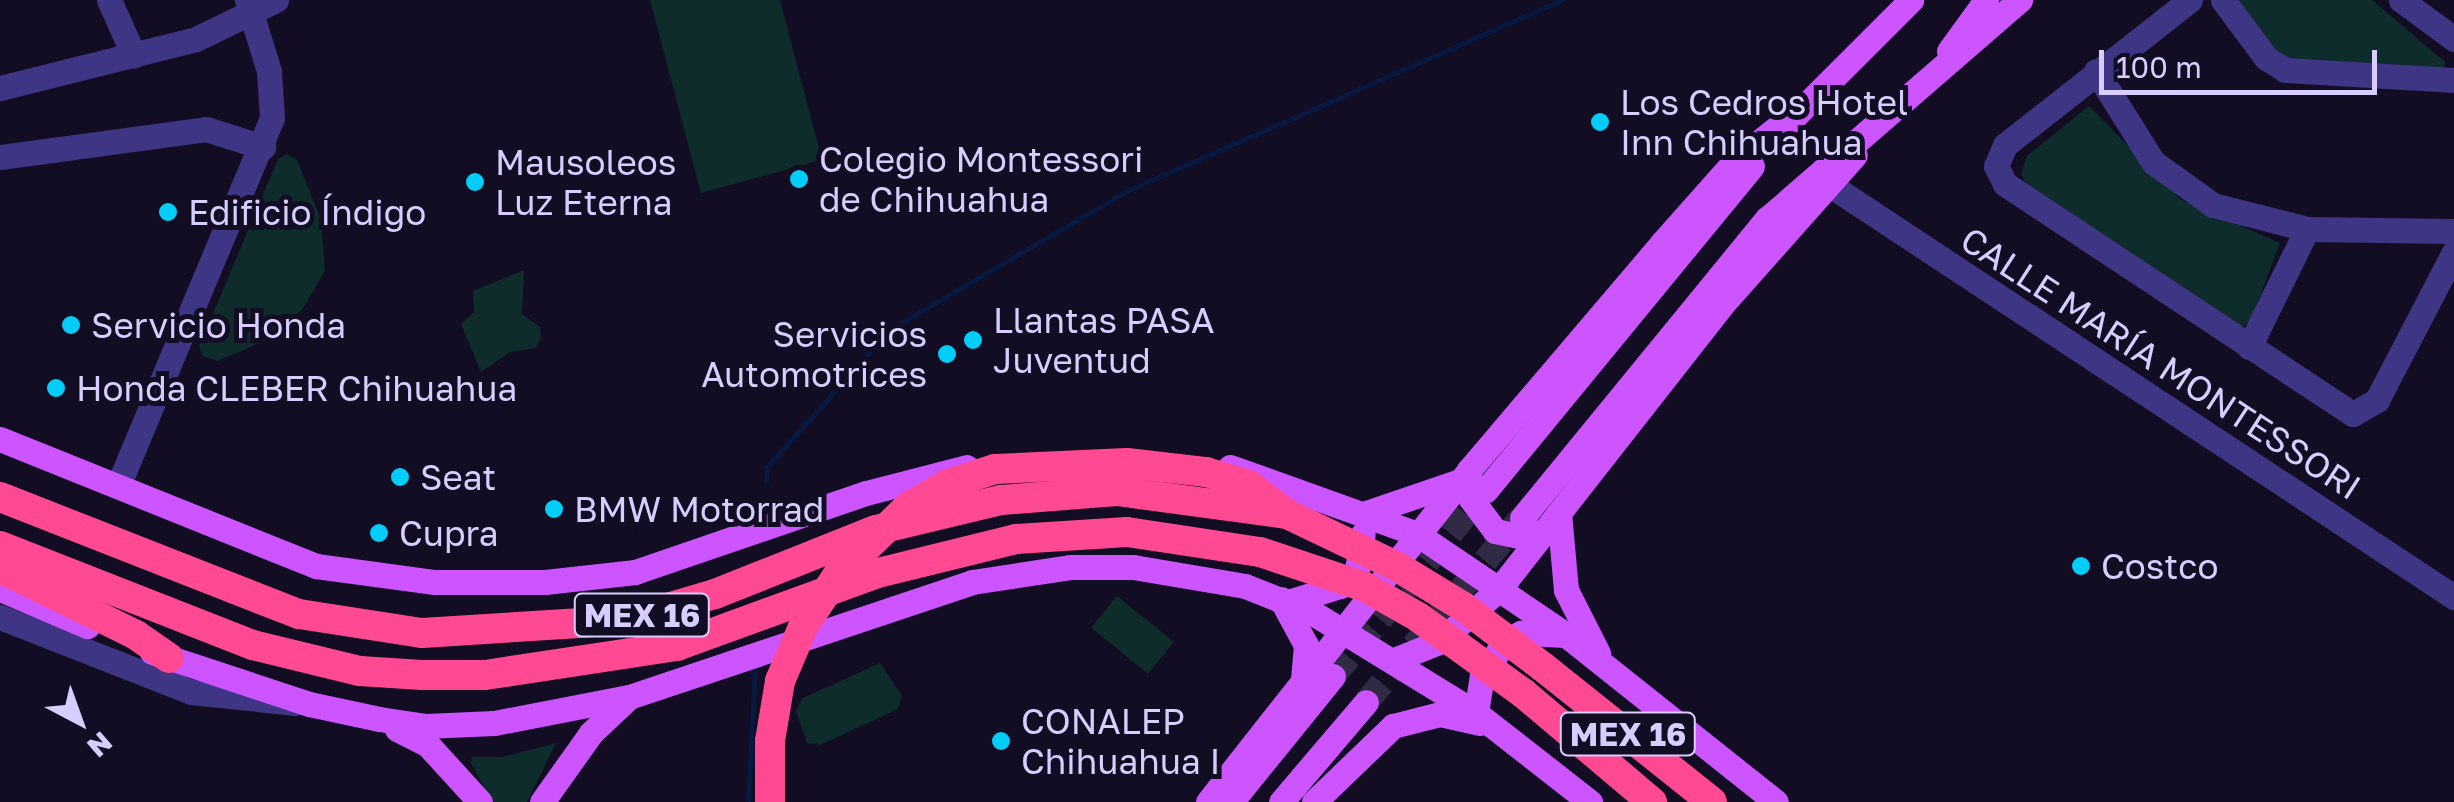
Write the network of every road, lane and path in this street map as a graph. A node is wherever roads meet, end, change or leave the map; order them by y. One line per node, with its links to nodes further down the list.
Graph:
1 (109, 0): 11 (street)
2 (276, 0): 9 (street)
3 (1911, 0): 16 (main road)
4 (1986, 0): 12 (main road)
5 (2020, 0): 12 (main road)
6 (2190, 0): 13 (street)
7 (2222, 0): 14 (street)
8 (2415, 4): 10 (street)
9 (250, 7): 11 (street); 18 (street)
10 (2449, 25)
11 (134, 56): 15 (street)
12 (1942, 64): 17 (main road)
13 (2096, 71): 21 (street); 24 (street)
14 (2454, 80)
15 (0, 88)
16 (1793, 115): 26 (main road); 28 (main road)
17 (1865, 130): 20 (main road); 32 (main road)
18 (263, 147): 19 (street); 27 (street)
19 (0, 157)
20 (1830, 185): 33 (main road); 39 (street, CALLE MARÍA MONTESSORI)
21 (2307, 229): 22 (street); 24 (street)
22 (2454, 232)
23 (2454, 252): 24 (street)
24 (2250, 347)
25 (0, 439): 27 (main road)
26 (1466, 475): 30 (main road); 33 (main road); 34 (main road)
27 (118, 486): 30 (main road)
28 (1486, 490)
29 (0, 497): 31 (highway, MEX 16)
30 (1359, 510): 34 (main road); 40 (main road)
31 (1287, 514): 57 (highway, bridge); 64 (highway, MEX 16, bridge)
32 (1522, 518)
33 (1552, 522): 38 (main road); 46 (main road)
34 (1417, 534): 38 (main road); 42 (main road)
35 (0, 546): 63 (highway, MEX 16, bridge)
36 (0, 568): 44 (highway)
37 (0, 588): 44 (main road)
38 (1500, 588): 43 (main road); 45 (main road)
39 (2454, 597)
40 (1285, 600): 42 (main road); 48 (main road); 49 (main road)
41 (0, 617): 51 (street)
42 (1345, 630): 45 (main road); 48 (main road)
43 (1566, 635): 46 (main road); 52 (main road)
44 (169, 658): 51 (main road)
45 (1394, 660): 52 (main road)
46 (1605, 666): 65 (main road)
47 (1333, 676): 59 (main road)
48 (1302, 681): 58 (main road)
49 (629, 697): 53 (main road); 56 (main road)
50 (1366, 702): 60 (main road)
51 (309, 704): 53 (main road)
52 (1476, 713): 54 (main road)
53 (379, 719): 55 (main road)
54 (1499, 730): 61 (main road); 62 (main road)
55 (480, 802)
56 (542, 802)
57 (770, 802)
58 (1208, 802)
59 (1230, 802)
60 (1281, 802)
61 (1314, 802)
62 (1590, 802)
63 (1652, 802)
64 (1712, 802)
65 (1776, 802)

